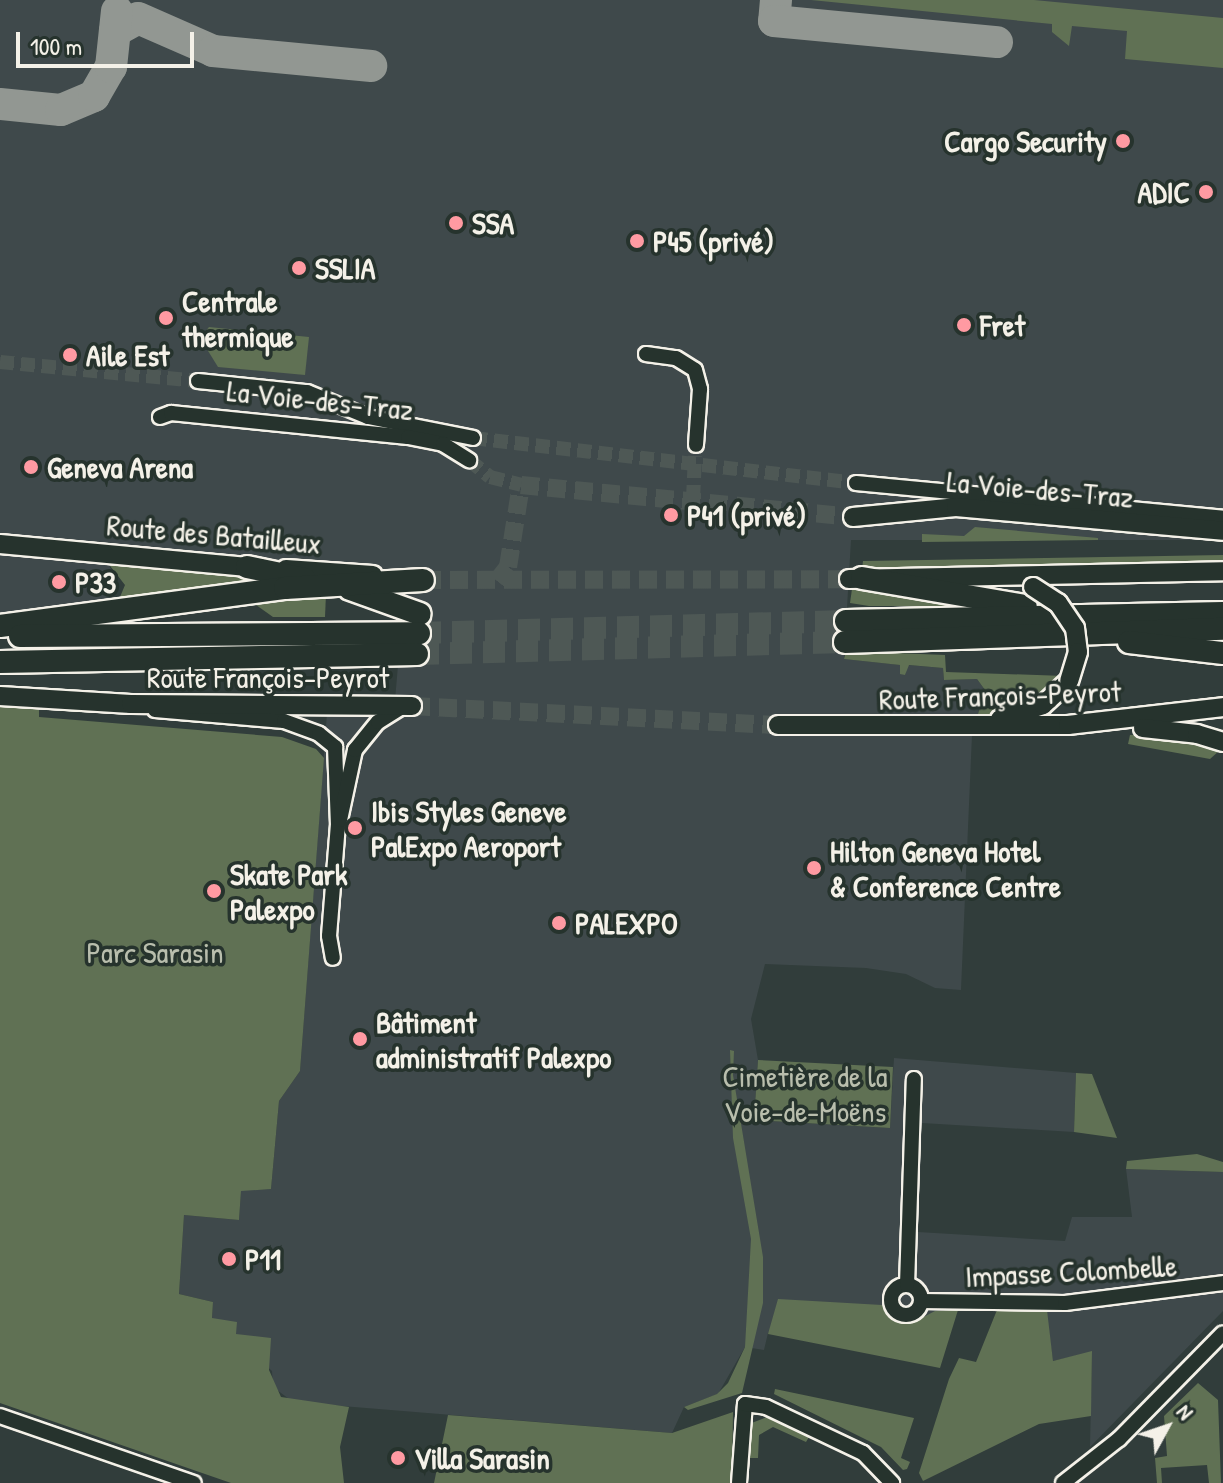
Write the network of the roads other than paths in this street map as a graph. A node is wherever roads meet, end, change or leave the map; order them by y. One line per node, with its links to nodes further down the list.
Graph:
1 (646, 354): 5 (street)
2 (198, 381): 4 (street)
3 (160, 417): 6 (street, La Voie-des-Traz)
4 (473, 438)
5 (696, 445)
6 (469, 460)
7 (856, 483): 9 (street)
8 (853, 517): 10 (main road, La Voie-des-Traz)
9 (1223, 518)
10 (1223, 531)
11 (0, 544): 12 (main road, Route des Batailleux)
12 (247, 567): 16 (main road, Route des Batailleux); 17 (highway)
13 (1223, 571): 14 (main road)
14 (988, 576): 15 (main road); 32 (main road, bridge)
15 (856, 579): 19 (highway)
16 (423, 580): 17 (highway)
17 (332, 583): 20 (highway); 22 (highway)
18 (1223, 613): 19 (highway)
19 (1111, 614): 24 (highway)
20 (0, 626)
21 (1223, 629): 24 (highway)
22 (419, 634): 23 (highway); 26 (highway)
23 (0, 635)
24 (1080, 635): 25 (highway)
25 (1223, 653)
26 (0, 662)
27 (0, 696): 28 (main road, Route François-Peyrot)
28 (131, 704): 29 (main road, Route François-Peyrot); 35 (street, Route François-Peyrot)
29 (408, 706): 35 (street, Route François-Peyrot)
30 (1223, 707): 33 (main road, Route François-Peyrot)
31 (778, 725): 32 (main road, Route François-Peyrot)
32 (966, 725): 33 (main road, Route François-Peyrot)
33 (1068, 725): 34 (main road)
34 (1223, 742)
35 (338, 824): 36 (street, Route François-Peyrot)
36 (333, 958)
37 (914, 1079): 39 (street, Impasse Colombelle)
38 (1223, 1283): 40 (street, Impasse Colombelle)
39 (907, 1285): 40 (street); 40 (street, Impasse Colombelle)
40 (921, 1301)
41 (1223, 1333): 47 (street)
42 (0, 1416): 43 (street)
43 (158, 1477): 44 (street)
44 (194, 1483)
45 (739, 1483): 46 (street)
46 (892, 1483)
47 (1063, 1483)

